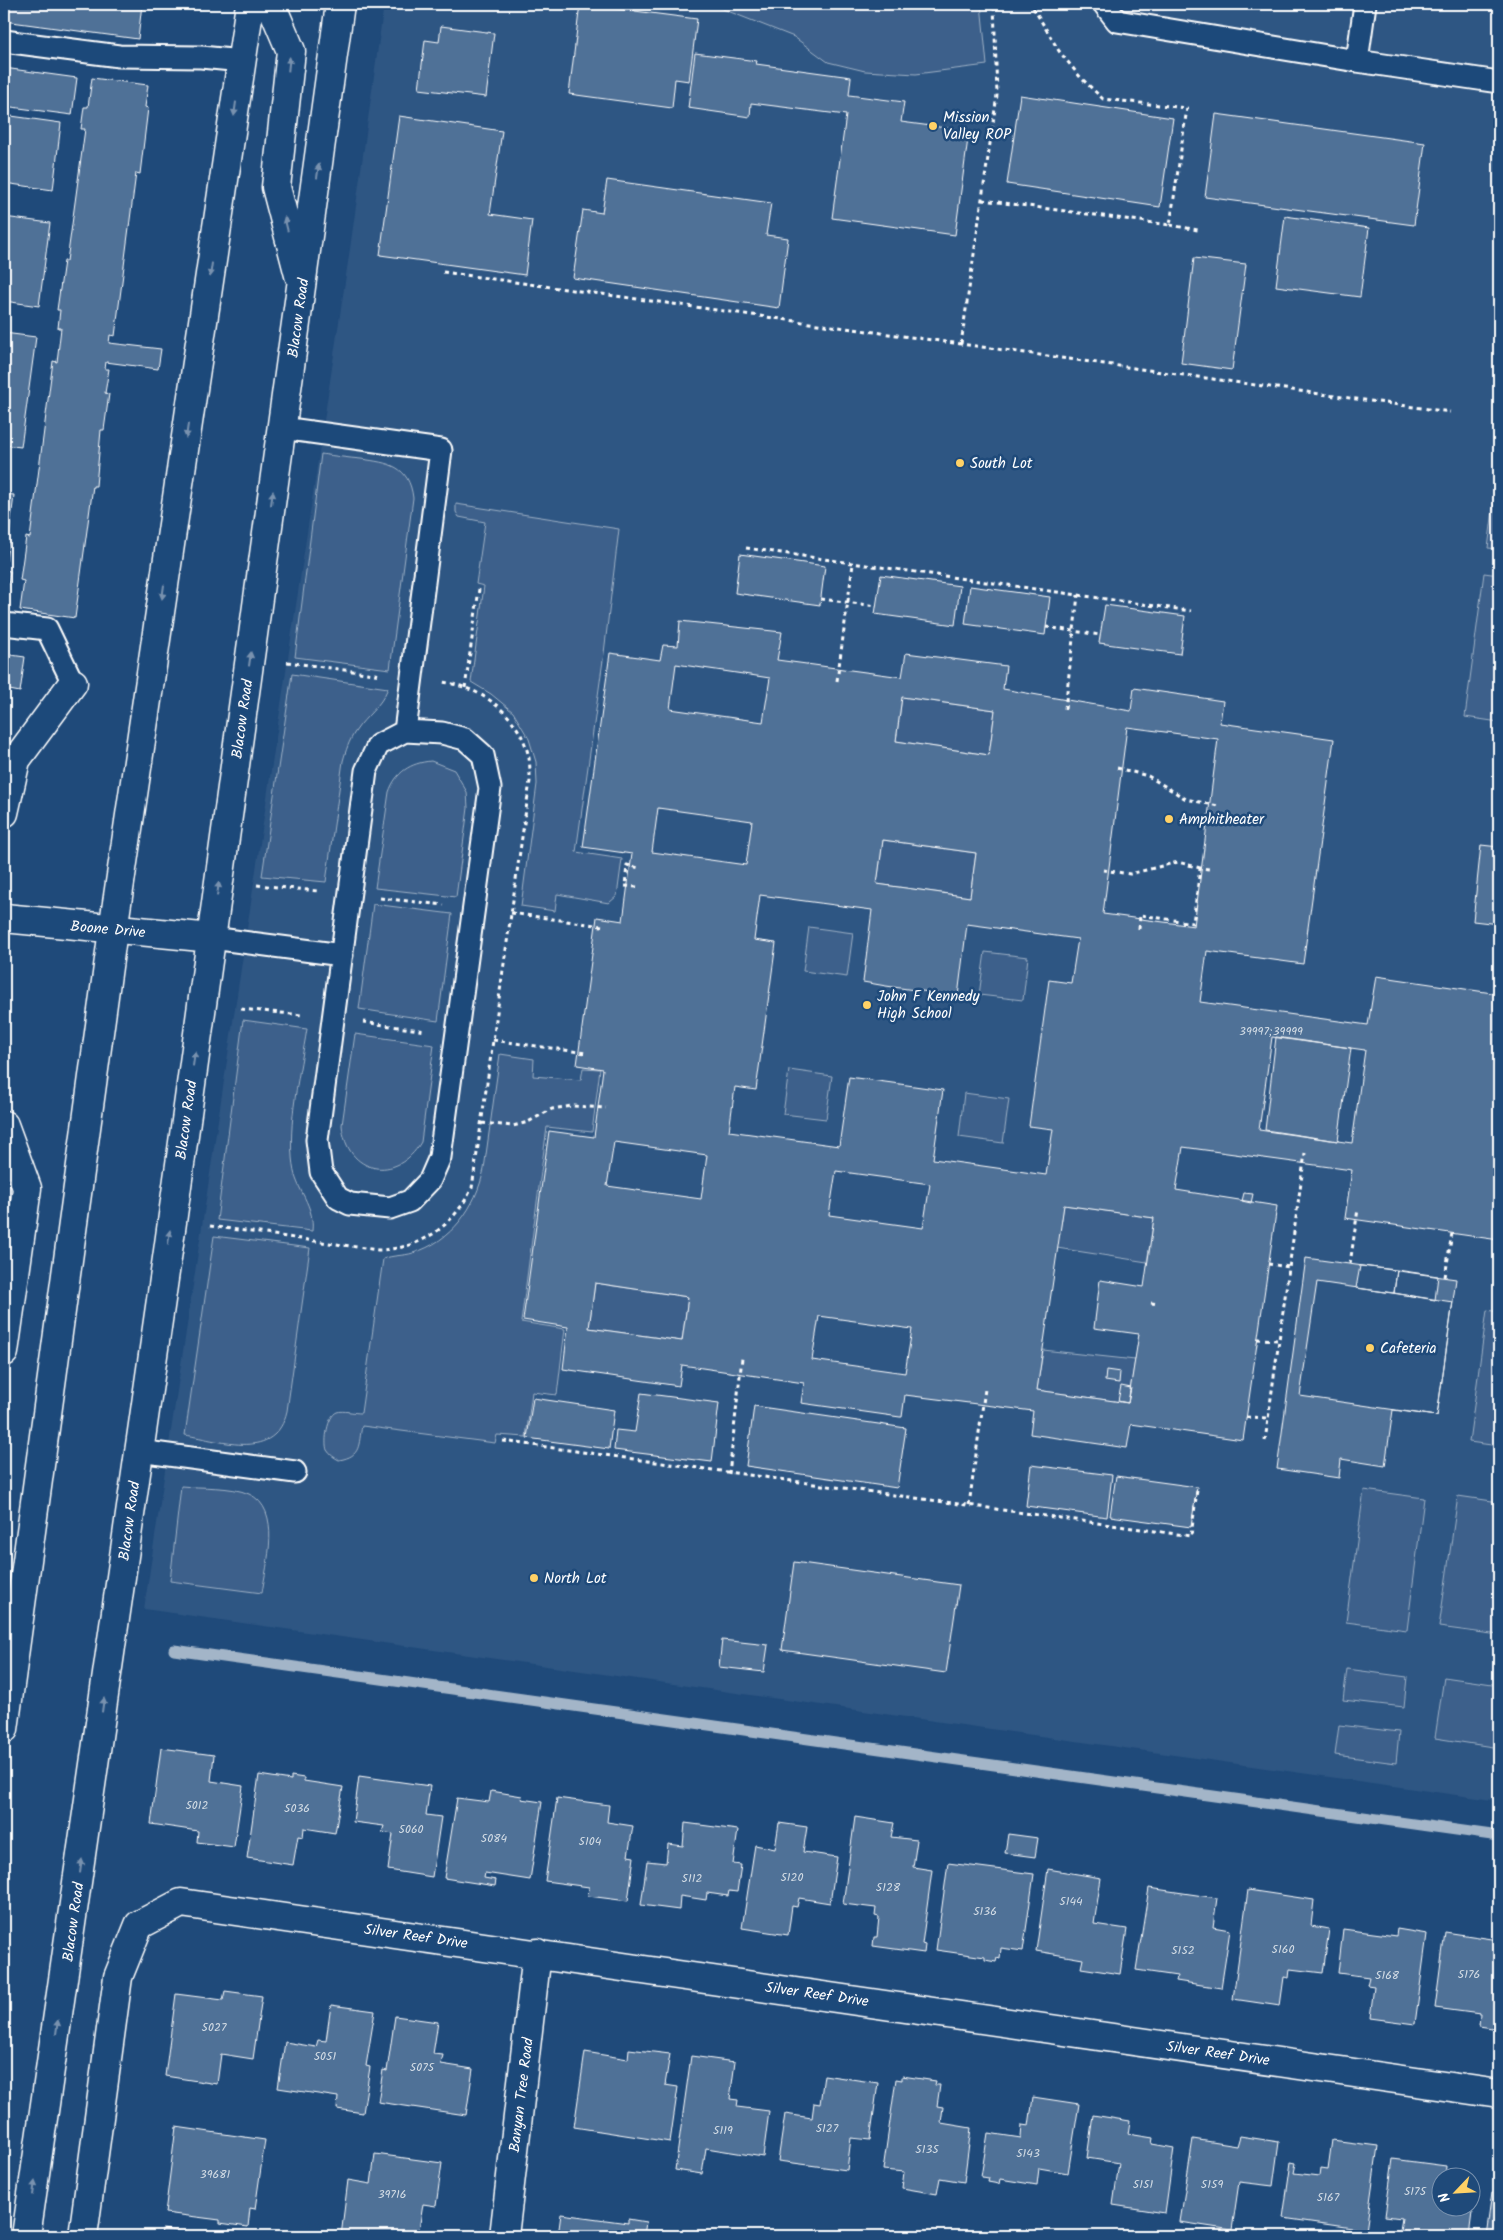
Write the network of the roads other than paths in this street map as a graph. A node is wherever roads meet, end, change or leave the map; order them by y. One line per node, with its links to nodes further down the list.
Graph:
1 (250, 4): 7 (main road)
2 (271, 4): 10 (main road, one-way to 2)
3 (340, 4): 10 (main road, Blacow Road, one-way to 3)
4 (1104, 4): 8 (lane)
5 (1365, 4): 8 (lane)
6 (4, 41): 7 (lane)
7 (242, 61): 17 (main road, one-way to 17)
8 (1357, 61): 9 (lane)
9 (1499, 82)
10 (302, 288): 11 (main road, Blacow Road)
11 (282, 428): 14 (lane); 18 (main road, Blacow Road, one-way to 11)
12 (4, 624): 13 (lane)
13 (73, 683): 15 (main road)
14 (405, 730): 19 (lane); 19 (lane)
15 (4, 813)
16 (4, 918): 17 (main road, Boone Drive)
17 (113, 930): 18 (main road, Boone Drive); 24 (main road)
18 (212, 938): 19 (lane); 22 (main road, Blacow Road, one-way to 18)
19 (342, 955)
20 (4, 1125): 21 (main road)
21 (4, 1352)
22 (139, 1451): 23 (lane); 27 (main road, Blacow Road, one-way to 22)
23 (295, 1472)
24 (4, 1729)
25 (537, 1953): 26 (main road, Silver Reef Drive); 28 (main road, Silver Reef Drive); 29 (main road, Banyan Tree Road)
26 (1499, 2094)
27 (26, 2236)
28 (84, 2236)
29 (504, 2236)

